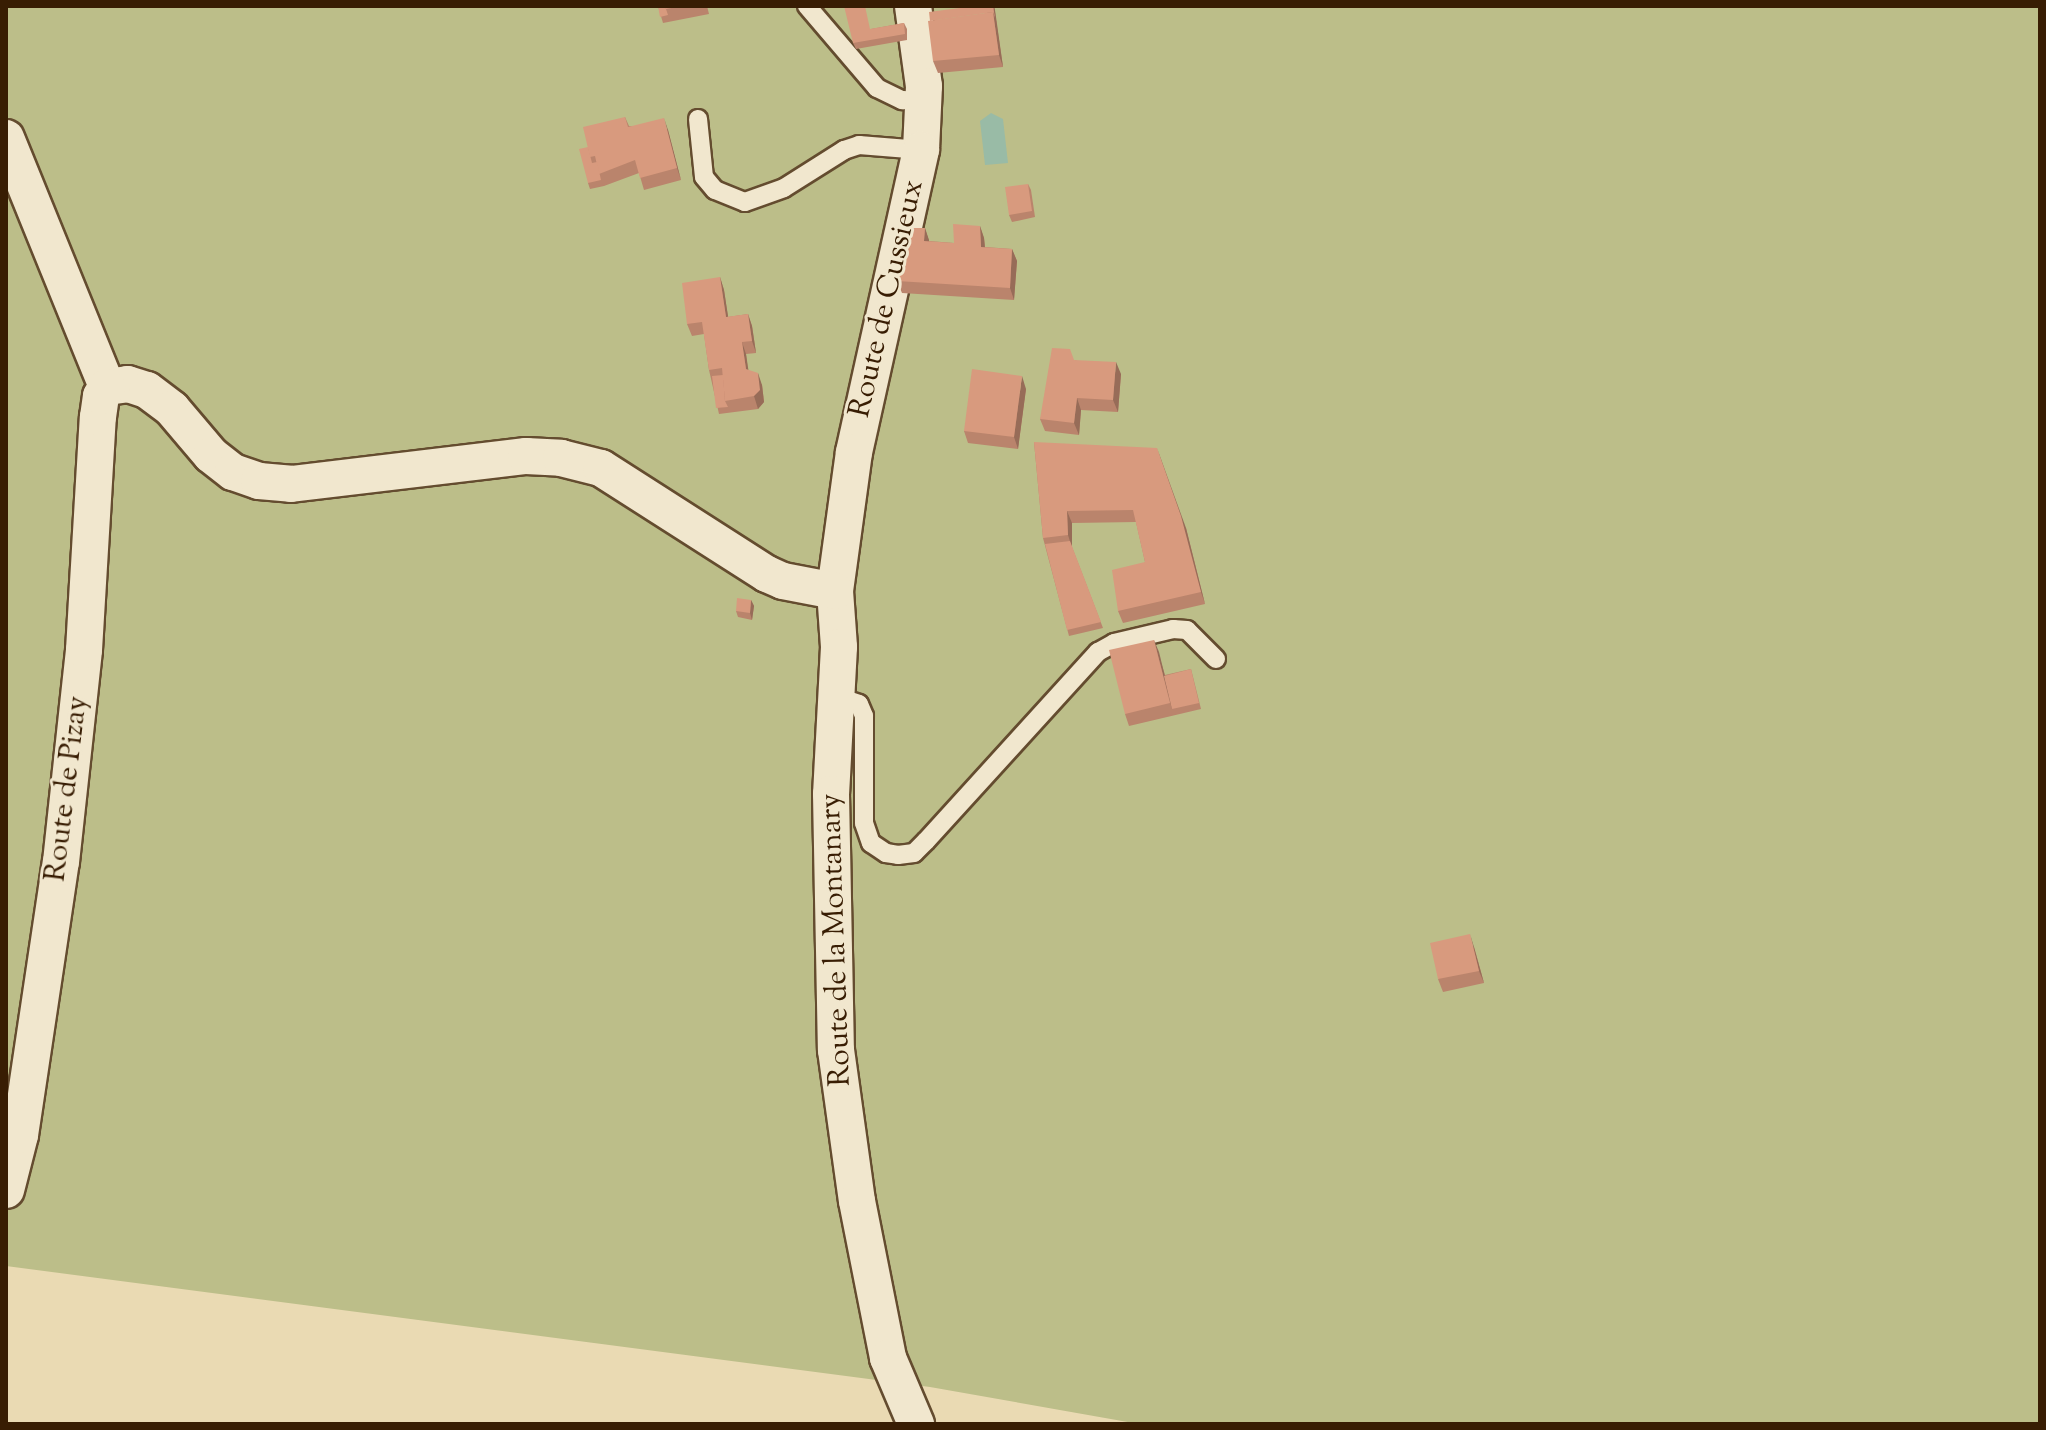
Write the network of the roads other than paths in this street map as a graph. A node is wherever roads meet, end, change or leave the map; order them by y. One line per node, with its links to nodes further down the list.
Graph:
1 (807, 6): 3 (lane)
2 (913, 6): 3 (street, Route de Cussieux)
3 (923, 101): 6 (street, Route de Cussieux)
4 (698, 119): 6 (lane)
5 (6, 138): 7 (street)
6 (921, 150): 8 (street, Route de Cussieux)
7 (107, 387): 8 (street); 11 (street, Route de Pizay)
8 (835, 591): 10 (street, Route de la Montanary)
9 (1216, 659): 10 (lane)
10 (835, 696): 12 (street, Route de la Montanary)
11 (6, 1190)
12 (916, 1424)

